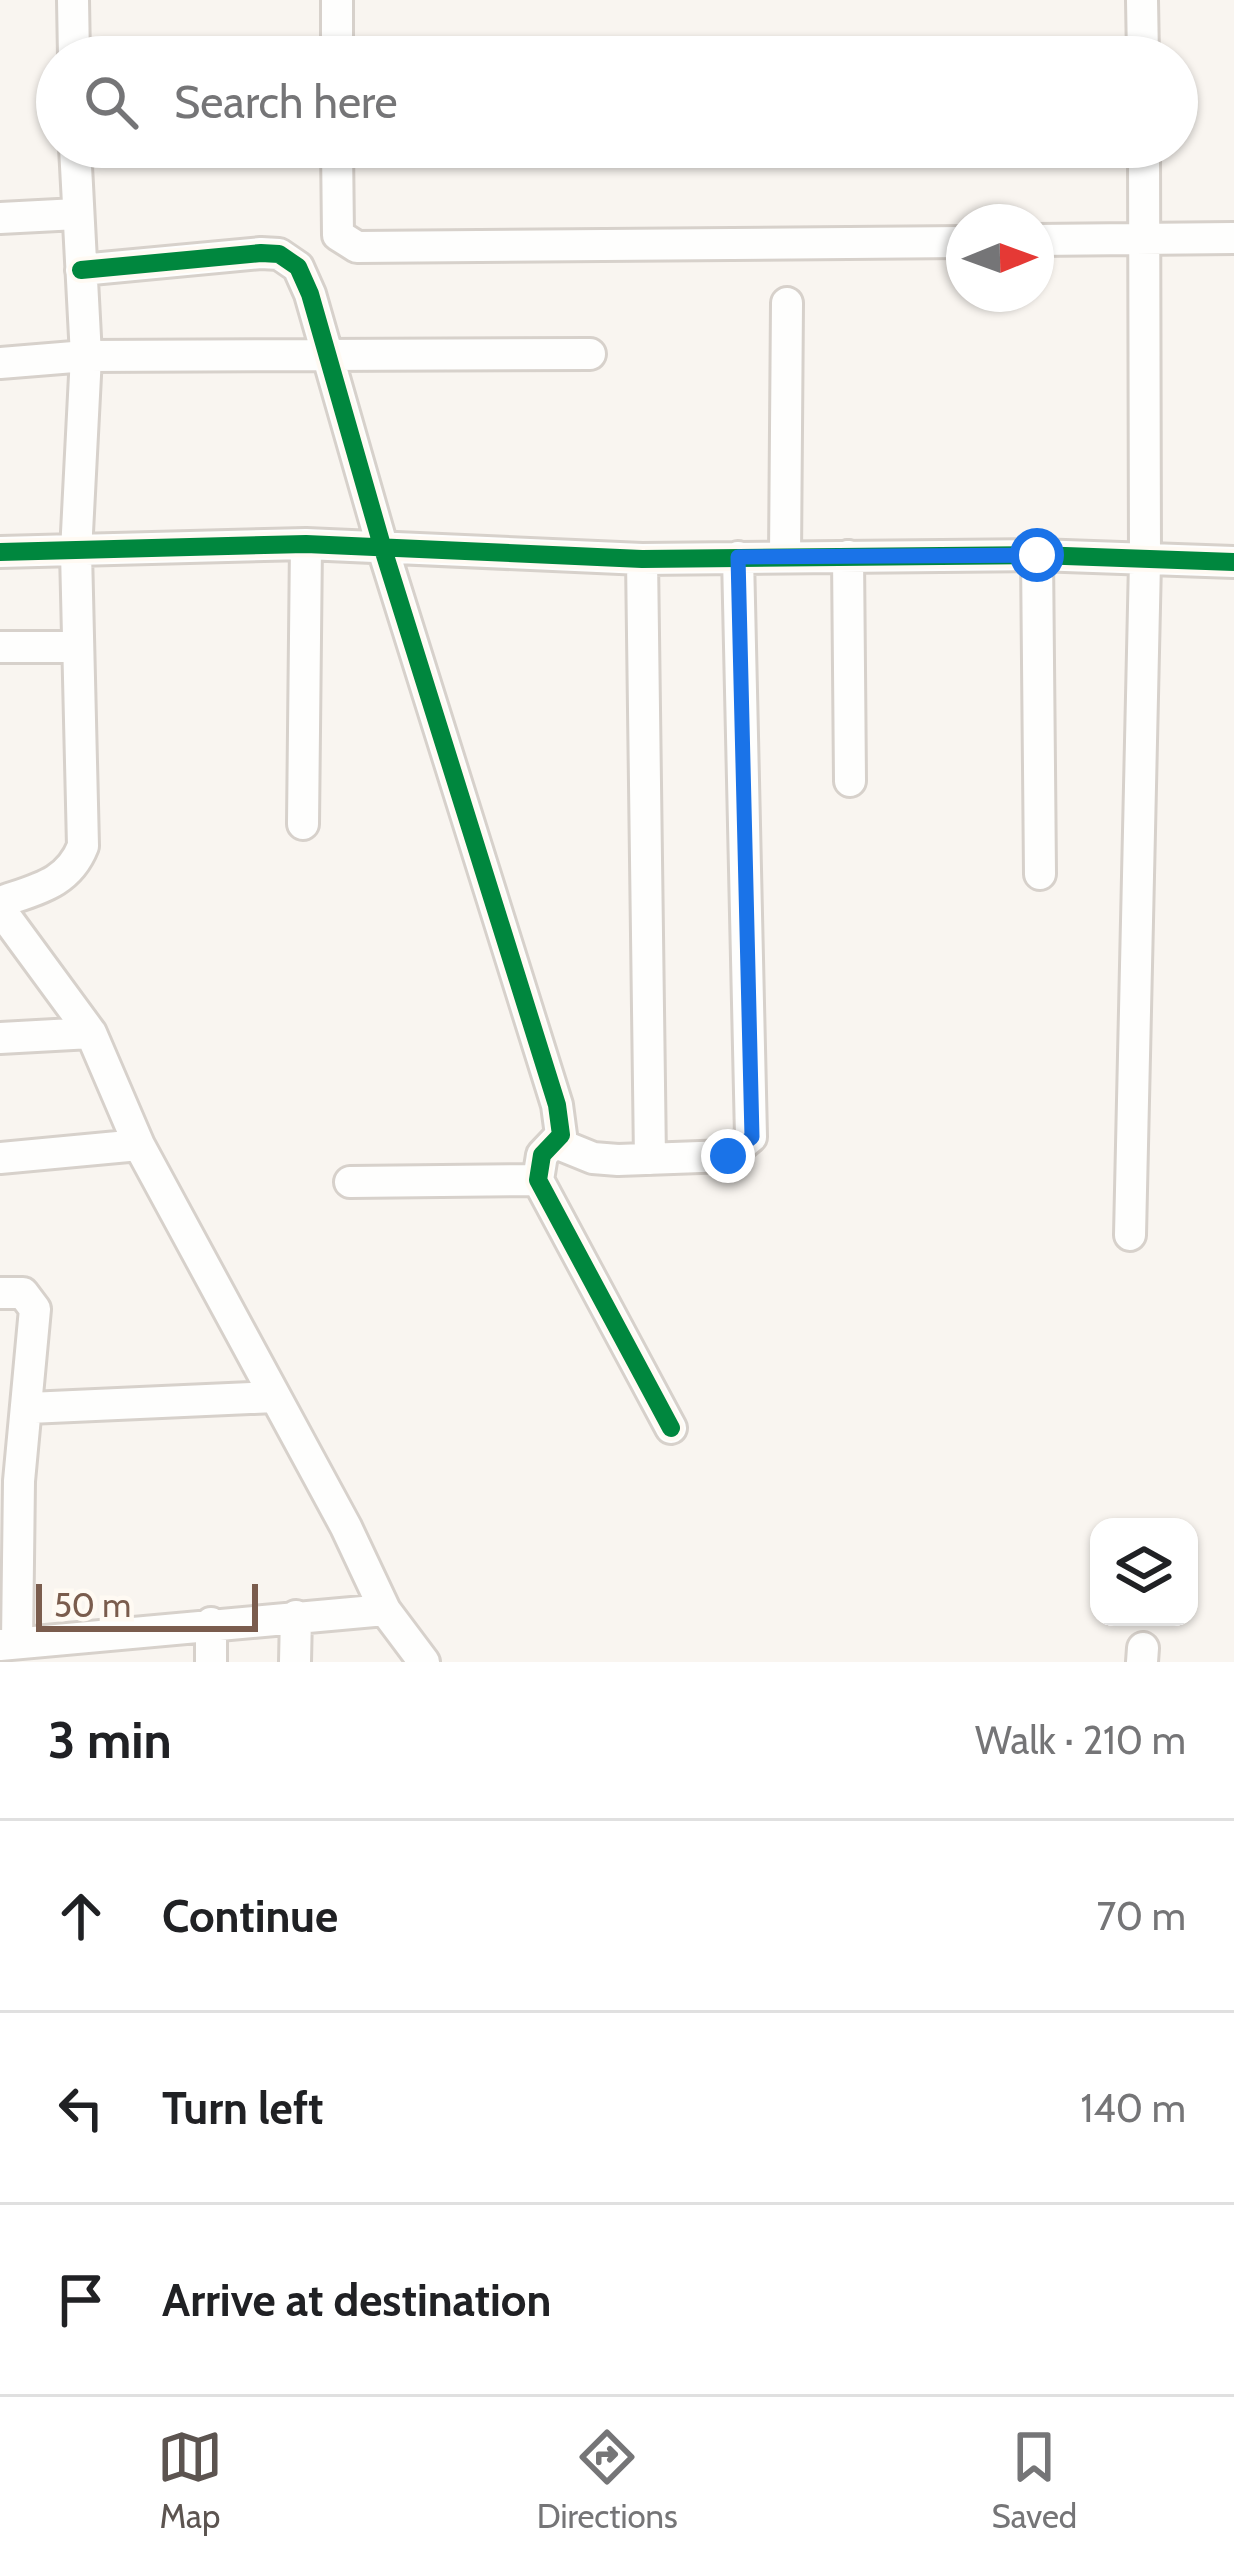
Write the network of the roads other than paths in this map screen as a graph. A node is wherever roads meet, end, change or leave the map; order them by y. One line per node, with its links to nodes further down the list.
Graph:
1 (73, 0): 4 (street)
2 (338, 0): 5 (street)
3 (1142, 0): 6 (street)
4 (74, 36)
5 (337, 36)
6 (1143, 36)
7 (76, 168): 10 (street)
8 (337, 168): 15 (street)
9 (1144, 168): 12 (street)
10 (77, 214): 11 (street); 16 (street)
11 (0, 218)
12 (1144, 238): 13 (street); 14 (street); 31 (street)
13 (1234, 238)
14 (1054, 240)
15 (946, 242)
16 (81, 269): 19 (street); 20 (street)
17 (787, 303): 27 (street)
18 (590, 354): 20 (street)
19 (86, 356): 20 (street); 21 (street); 25 (street)
20 (330, 356): 23 (street)
21 (0, 363)
22 (306, 544): 23 (street); 25 (street); 36 (street)
23 (383, 549): 30 (street); 41 (street)
24 (0, 552): 25 (street)
25 (76, 552): 34 (street)
26 (1037, 555): 28 (street); 31 (street); 37 (street)
27 (785, 556): 28 (street); 29 (street)
28 (848, 556): 35 (street)
29 (738, 557): 30 (street); 44 (street)
30 (642, 559): 44 (street)
31 (1144, 562): 32 (street); 47 (street)
32 (1234, 562)
33 (0, 647): 34 (street)
34 (78, 647): 38 (street)
35 (850, 781)
36 (303, 824)
37 (1040, 874)
38 (0, 905): 39 (street)
39 (91, 1033): 40 (street); 42 (street)
40 (0, 1038)
41 (556, 1143): 44 (street); 45 (street)
42 (139, 1145): 43 (street); 49 (street)
43 (0, 1158)
44 (650, 1160)
45 (538, 1180): 46 (street); 51 (street)
46 (350, 1182)
47 (1130, 1235)
48 (0, 1293): 50 (street)
49 (275, 1396): 50 (street); 52 (street)
50 (28, 1408): 55 (street)
51 (671, 1428)
52 (385, 1610): 53 (street); 58 (street)
53 (296, 1616): 54 (street); 57 (street)
54 (211, 1623): 55 (street); 56 (street)
55 (9, 1644)
56 (211, 1662)
57 (296, 1662)
58 (424, 1662)

